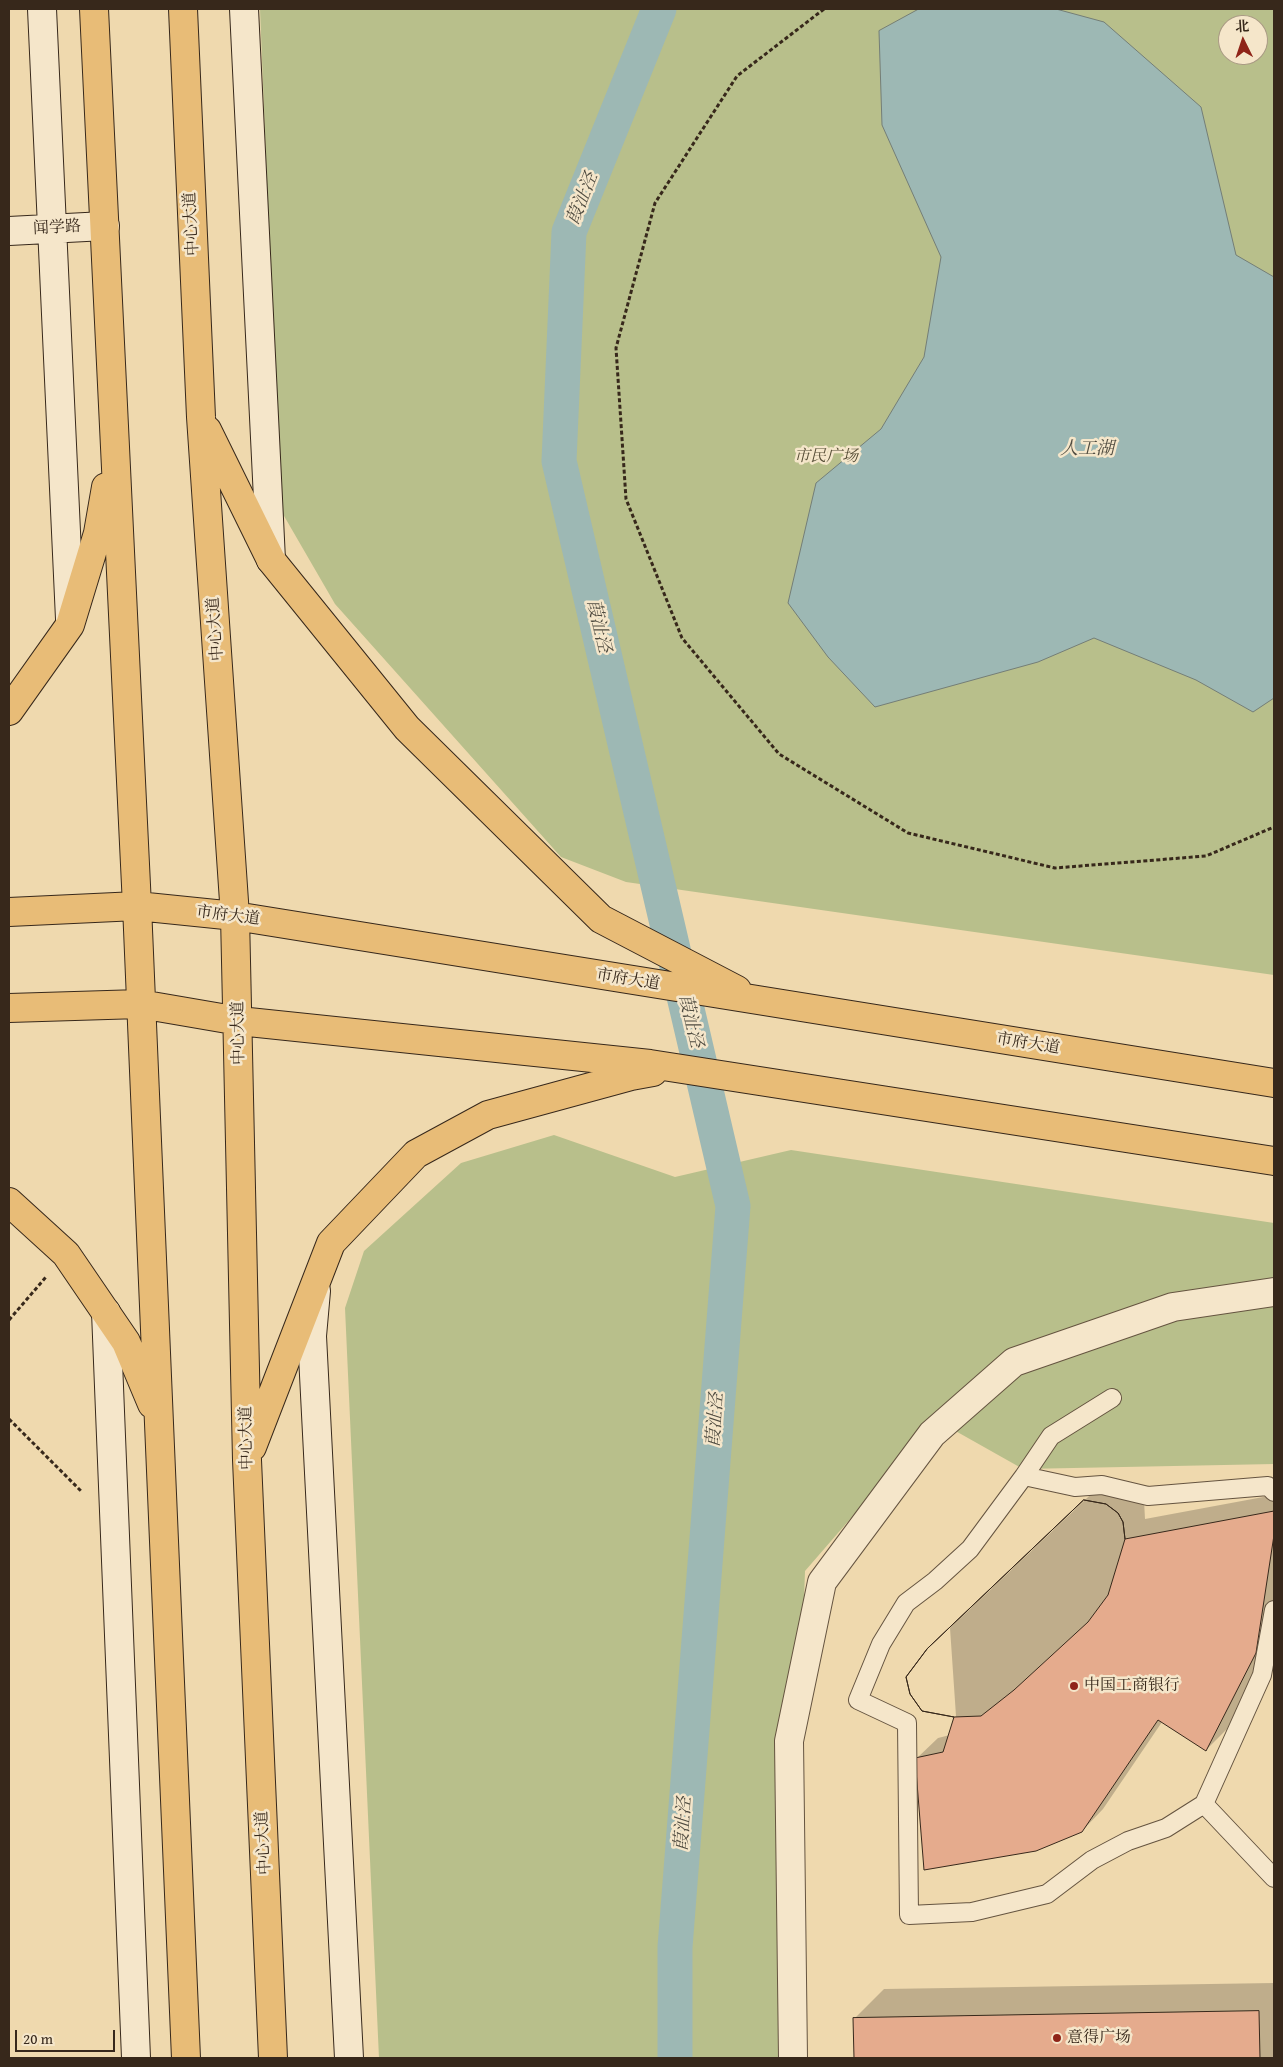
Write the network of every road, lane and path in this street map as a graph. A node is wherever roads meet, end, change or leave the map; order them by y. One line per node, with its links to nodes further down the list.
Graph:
1 (42, 9): 7 (main road)
2 (94, 9): 6 (main road)
3 (183, 9): 9 (main road, 中心大道)
4 (244, 9): 11 (main road)
5 (824, 9): 14 (path)
6 (105, 226): 7 (main road, 闻学路); 10 (main road)
7 (52, 229): 8 (main road, 闻学路); 12 (main road)
8 (9, 231)
9 (201, 417): 11 (main road); 17 (main road, 中心大道)
10 (115, 431): 12 (main road); 15 (main road)
11 (271, 560): 18 (main road)
12 (70, 625): 13 (main road)
13 (9, 711)
14 (1274, 827)
15 (137, 906): 16 (main road, 市府大道); 17 (main road, 市府大道); 19 (main road)
16 (9, 912)
17 (235, 916): 18 (main road, 市府大道); 21 (main road, 中心大道)
18 (758, 1001): 23 (main road, 市府大道)
19 (140, 1004): 20 (main road); 21 (main road); 33 (main road)
20 (9, 1008)
21 (239, 1021): 22 (main road); 34 (main road, 中心大道)
22 (675, 1068): 24 (main road); 27 (main road)
23 (1274, 1084)
24 (1274, 1161)
25 (9, 1202): 26 (main road)
26 (66, 1254): 29 (main road); 30 (path)
27 (317, 1278): 34 (main road); 44 (main road)
28 (1274, 1292): 45 (main road)
29 (106, 1312): 33 (main road); 37 (main road)
30 (9, 1320)
31 (1112, 1398): 35 (lane)
32 (9, 1419): 37 (path)
33 (159, 1422): 42 (main road)
34 (247, 1460): 43 (main road, 中心大道)
35 (1024, 1476): 36 (lane); 39 (lane)
36 (1274, 1492)
37 (115, 1523): 41 (main road)
38 (1274, 1610): 39 (lane)
39 (1204, 1804): 40 (lane)
40 (1274, 1878)
41 (136, 2058)
42 (186, 2058)
43 (274, 2058)
44 (349, 2058)
45 (793, 2058)

